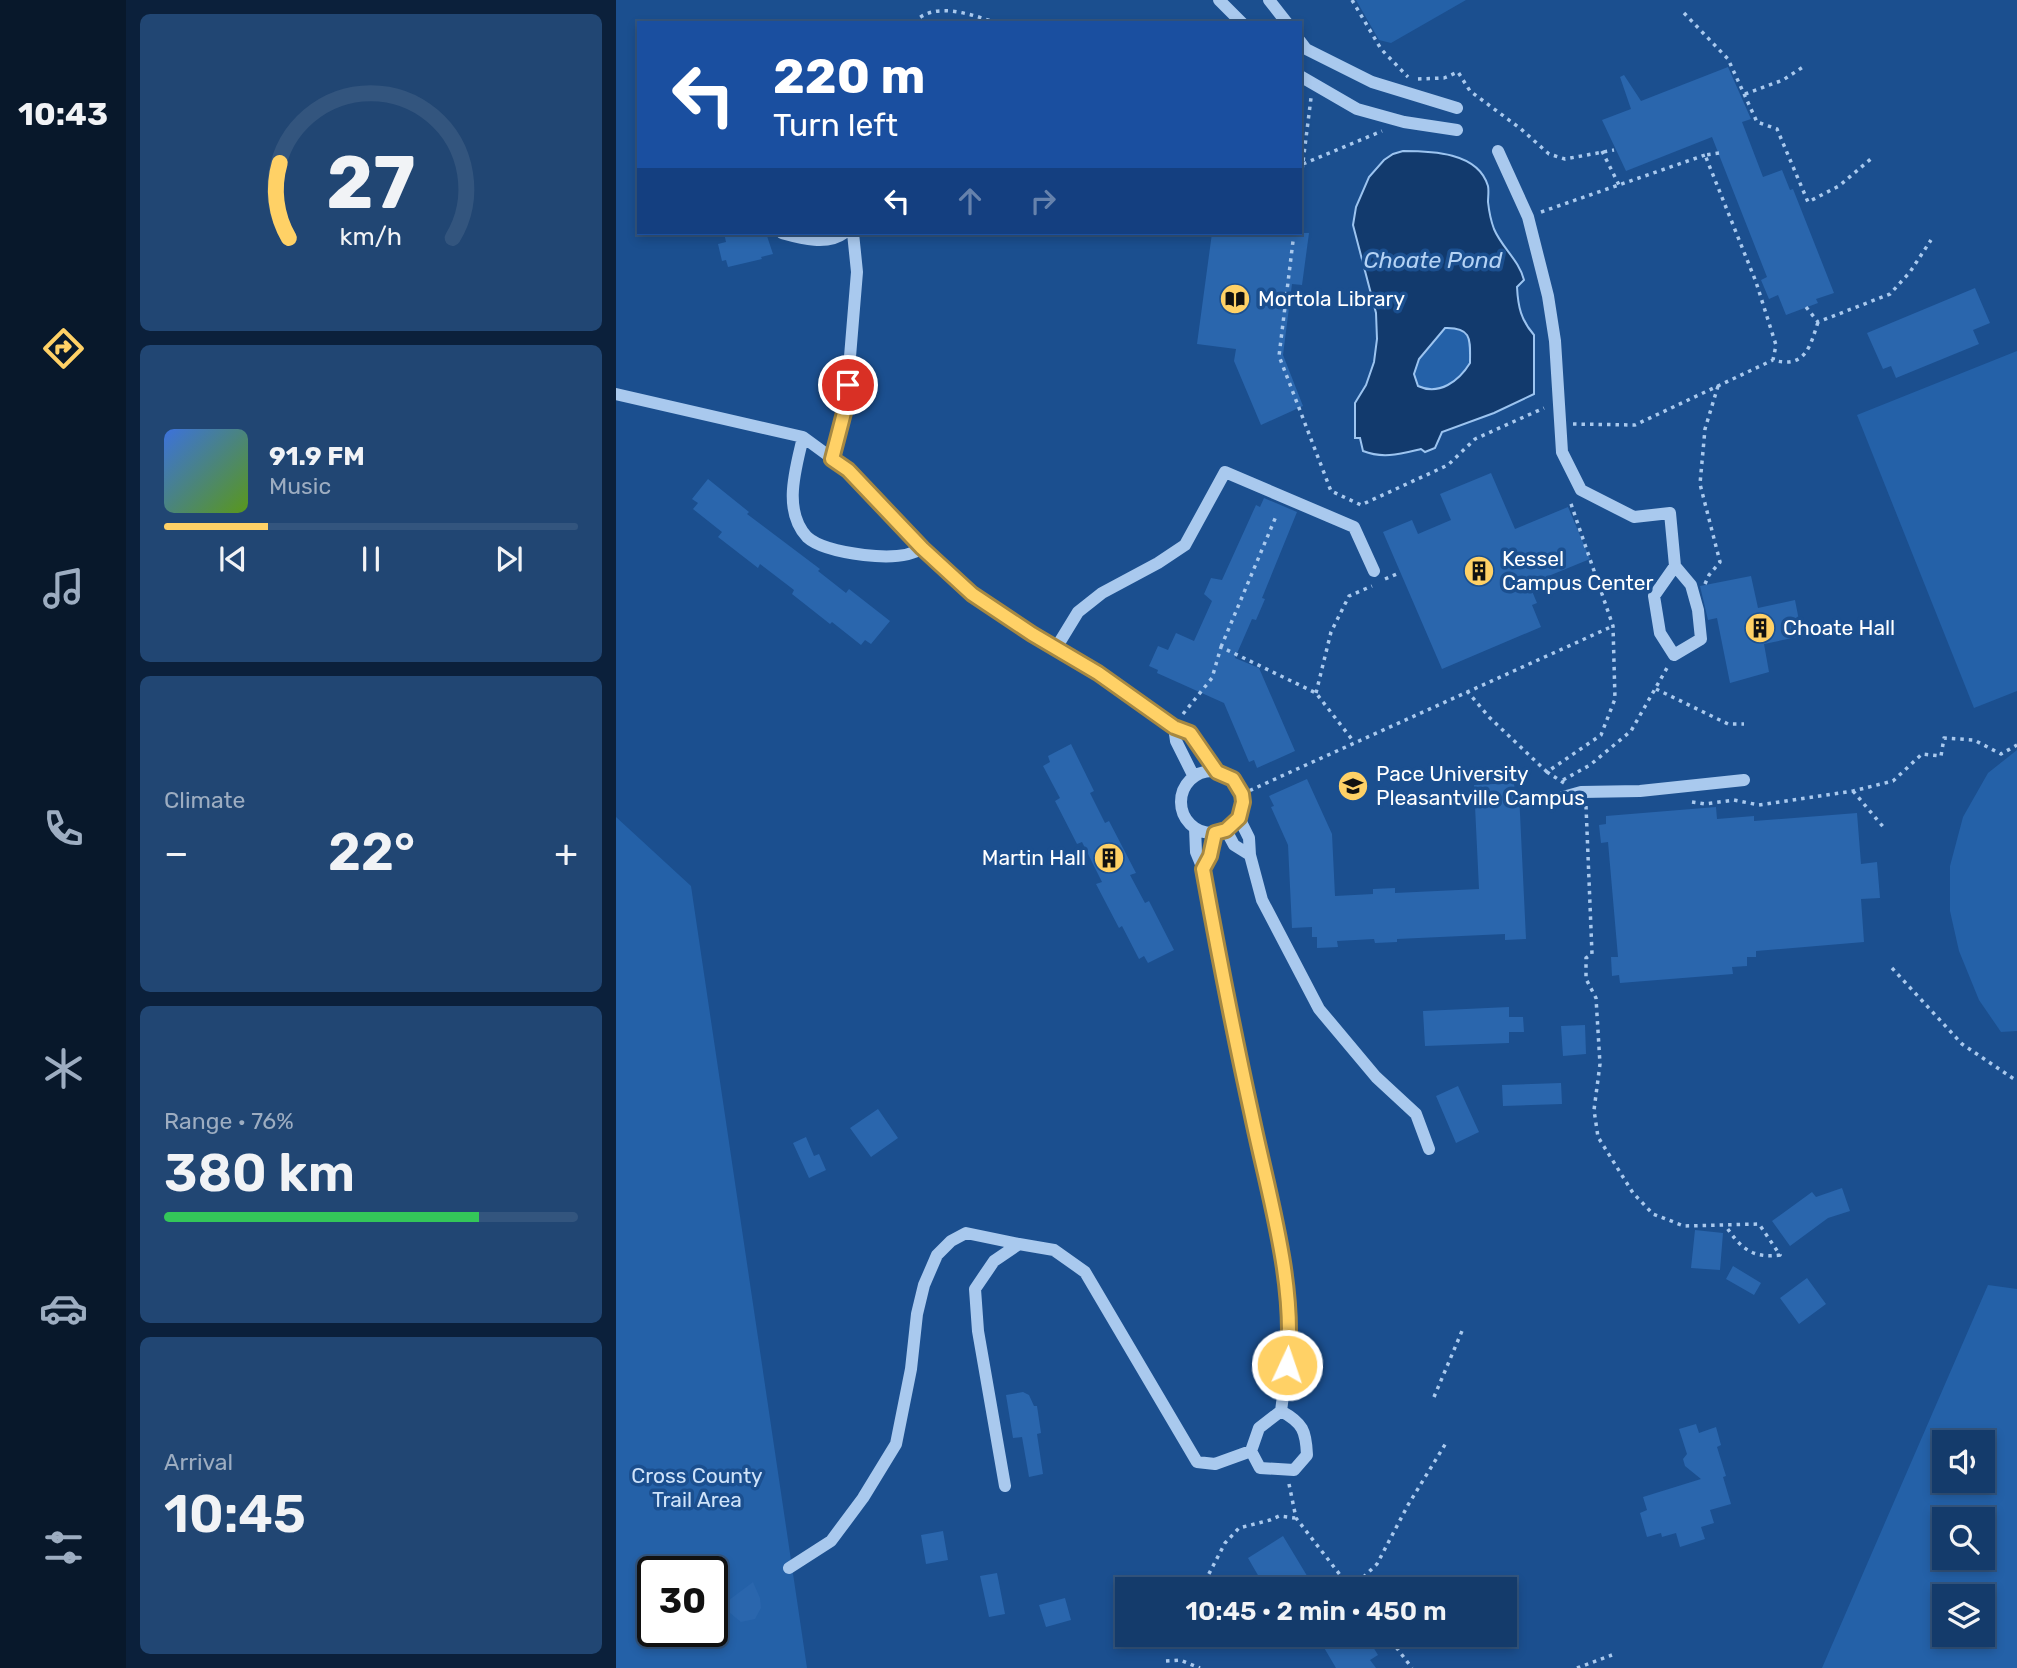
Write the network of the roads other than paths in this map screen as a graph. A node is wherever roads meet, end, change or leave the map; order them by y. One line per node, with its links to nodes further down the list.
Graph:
1 (1219, 0): 3 (street)
2 (1269, 0): 4 (street)
3 (1240, 21)
4 (1285, 21)
5 (1302, 44): 7 (street)
6 (1302, 77): 8 (street)
7 (1457, 108)
8 (1457, 130)
9 (1498, 151): 17 (street)
10 (789, 235): 11 (street)
11 (841, 235)
12 (853, 235): 15 (street)
13 (616, 394): 14 (street)
14 (803, 437): 15 (street); 16 (street)
15 (832, 459): 16 (street)
16 (922, 548): 19 (street)
17 (1675, 566): 17 (street)
18 (1374, 571): 19 (street)
19 (1056, 648): 20 (street)
20 (1174, 727): 21 (street); 22 (street)
21 (1217, 772): 22 (street); 25 (street)
22 (1194, 777): 26 (street)
23 (1744, 780): 24 (street)
24 (1569, 795)
25 (1239, 818): 27 (street); 28 (street)
26 (1195, 828): 27 (street); 29 (street)
27 (1221, 831): 28 (street); 29 (street)
28 (1250, 855): 30 (street)
29 (1203, 869): 32 (street)
30 (1429, 1149)
31 (1019, 1244): 33 (street); 34 (street); 35 (street)
32 (1280, 1411): 33 (street); 33 (street)
33 (1251, 1451)
34 (1005, 1486)
35 (789, 1568)

